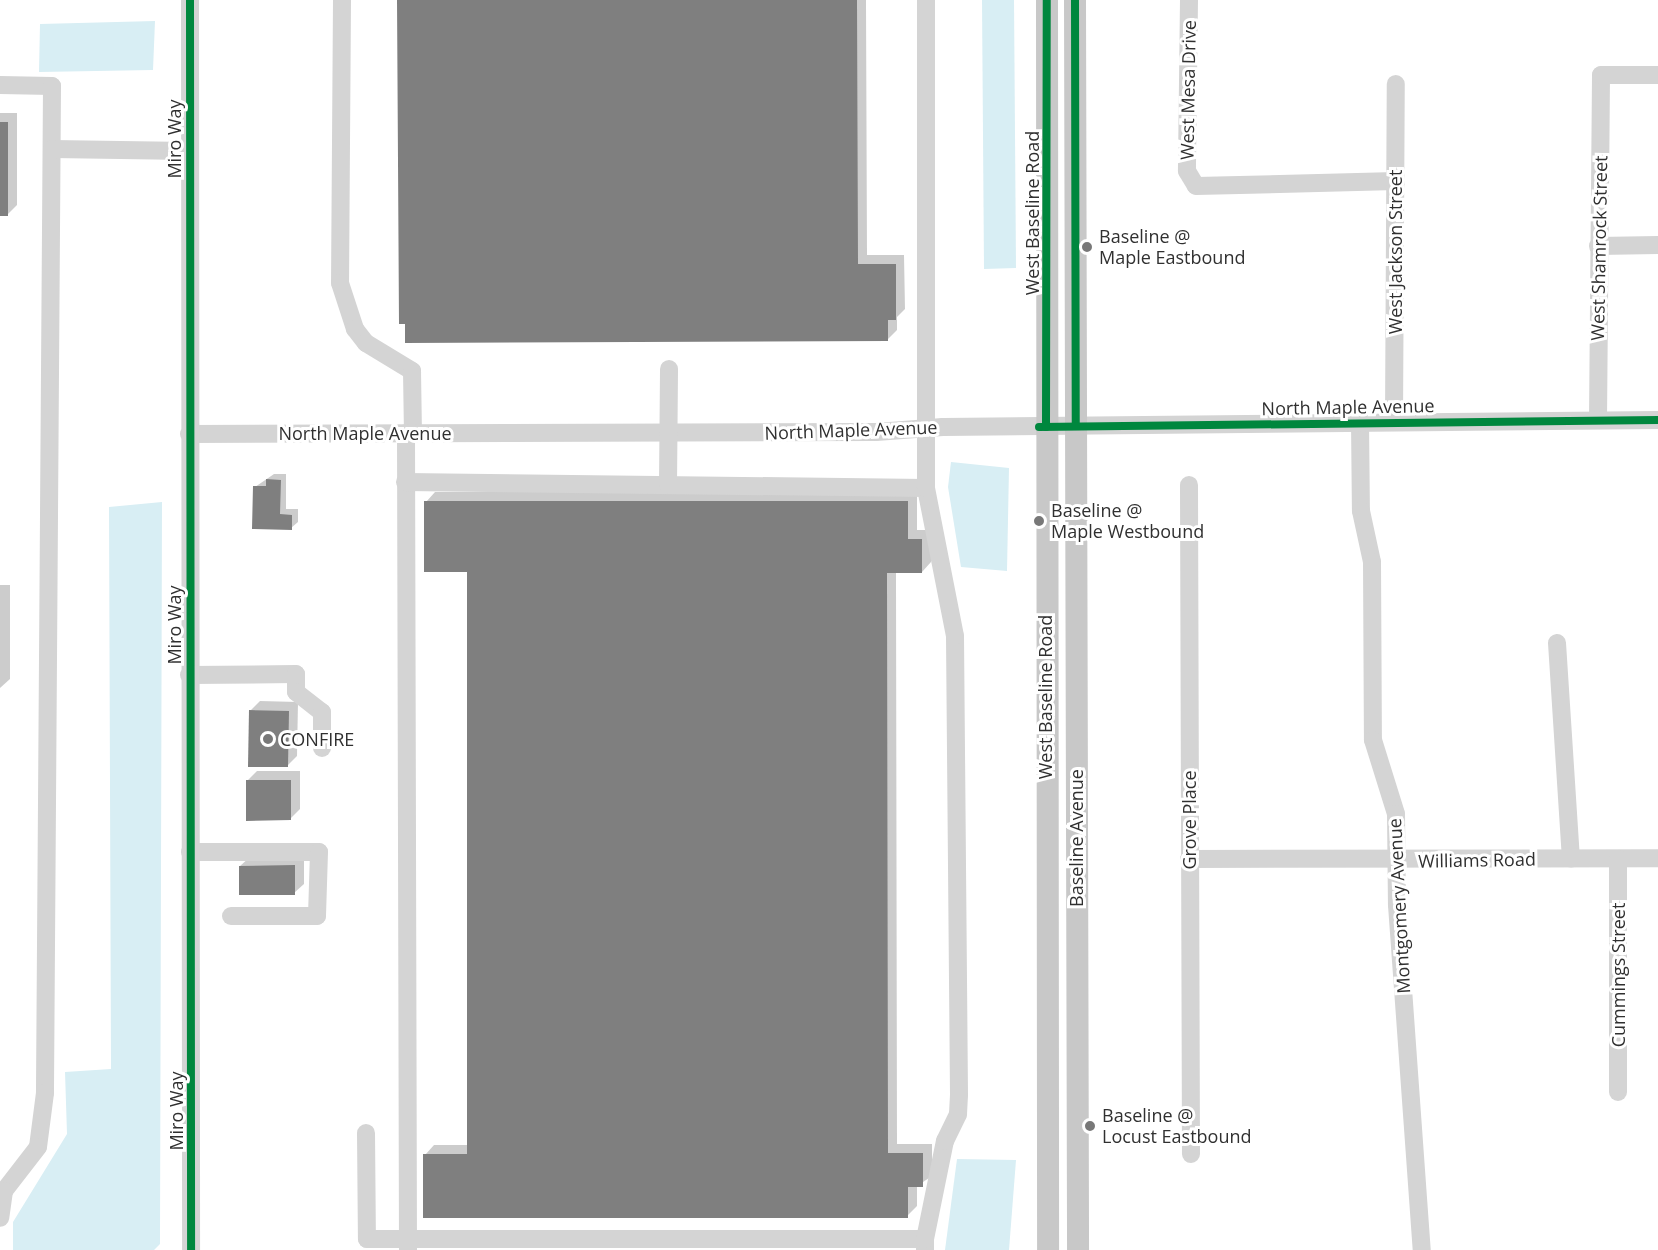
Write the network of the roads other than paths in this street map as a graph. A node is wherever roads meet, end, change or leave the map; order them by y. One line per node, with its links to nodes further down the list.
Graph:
1 (189, 0): 11 (street, Miro Way)
2 (342, 0): 23 (street)
3 (926, 0): 22 (street)
4 (1047, 0): 21 (main road, West Baseline Road)
5 (1075, 0): 20 (main road)
6 (1189, 0): 12 (street, West Mesa Drive)
7 (1658, 75): 14 (street, West Shamrock Street)
8 (1396, 84): 12 (street, West Jackson Street)
9 (0, 85): 10 (street)
10 (52, 149): 11 (street); 43 (street)
11 (189, 151): 25 (street, Miro Way)
12 (1396, 181): 18 (street, West Jackson Street)
13 (1658, 245): 14 (street)
14 (1598, 246): 16 (street, West Shamrock Street)
15 (669, 369): 24 (street)
16 (1598, 420): 17 (street, North Maple Avenue); 18 (street, North Maple Avenue)
17 (1658, 420)
18 (1394, 421): 19 (street, North Maple Avenue)
19 (1360, 422): 20 (street, North Maple Avenue); 38 (street, Montgomery Avenue)
20 (1076, 426): 21 (street, North Maple Avenue); 49 (main road, Baseline Avenue)
21 (1046, 427): 22 (street, North Maple Avenue); 48 (main road, West Baseline Road)
22 (927, 428): 24 (street, North Maple Avenue); 29 (street)
23 (409, 432): 24 (street, North Maple Avenue); 25 (street, North Maple Avenue); 26 (street)
24 (668, 432): 27 (street)
25 (189, 434): 31 (street, Miro Way)
26 (405, 482): 27 (street); 45 (street)
27 (668, 485): 29 (street)
28 (1189, 485): 36 (street, Grove Place)
29 (926, 488): 46 (street)
30 (1557, 643): 37 (street)
31 (189, 675): 32 (street); 33 (street, Miro Way)
32 (322, 748)
33 (190, 852): 39 (street); 47 (street, Miro Way)
34 (1618, 858): 35 (street, Williams Road); 37 (street, Williams Road); 40 (street, Cummings Street)
35 (1658, 858)
36 (1189, 859): 38 (street, Williams Road); 42 (street, Grove Place)
37 (1570, 859): 38 (street, Williams Road)
38 (1396, 861): 50 (street, Montgomery Avenue)
39 (231, 916)
40 (1618, 1092)
41 (366, 1133): 45 (street)
42 (1191, 1155)
43 (2, 1191): 44 (street)
44 (0, 1218)
45 (408, 1244): 46 (street)
46 (925, 1244)
47 (191, 1250)
48 (1048, 1250)
49 (1078, 1250)
50 (1422, 1250)

